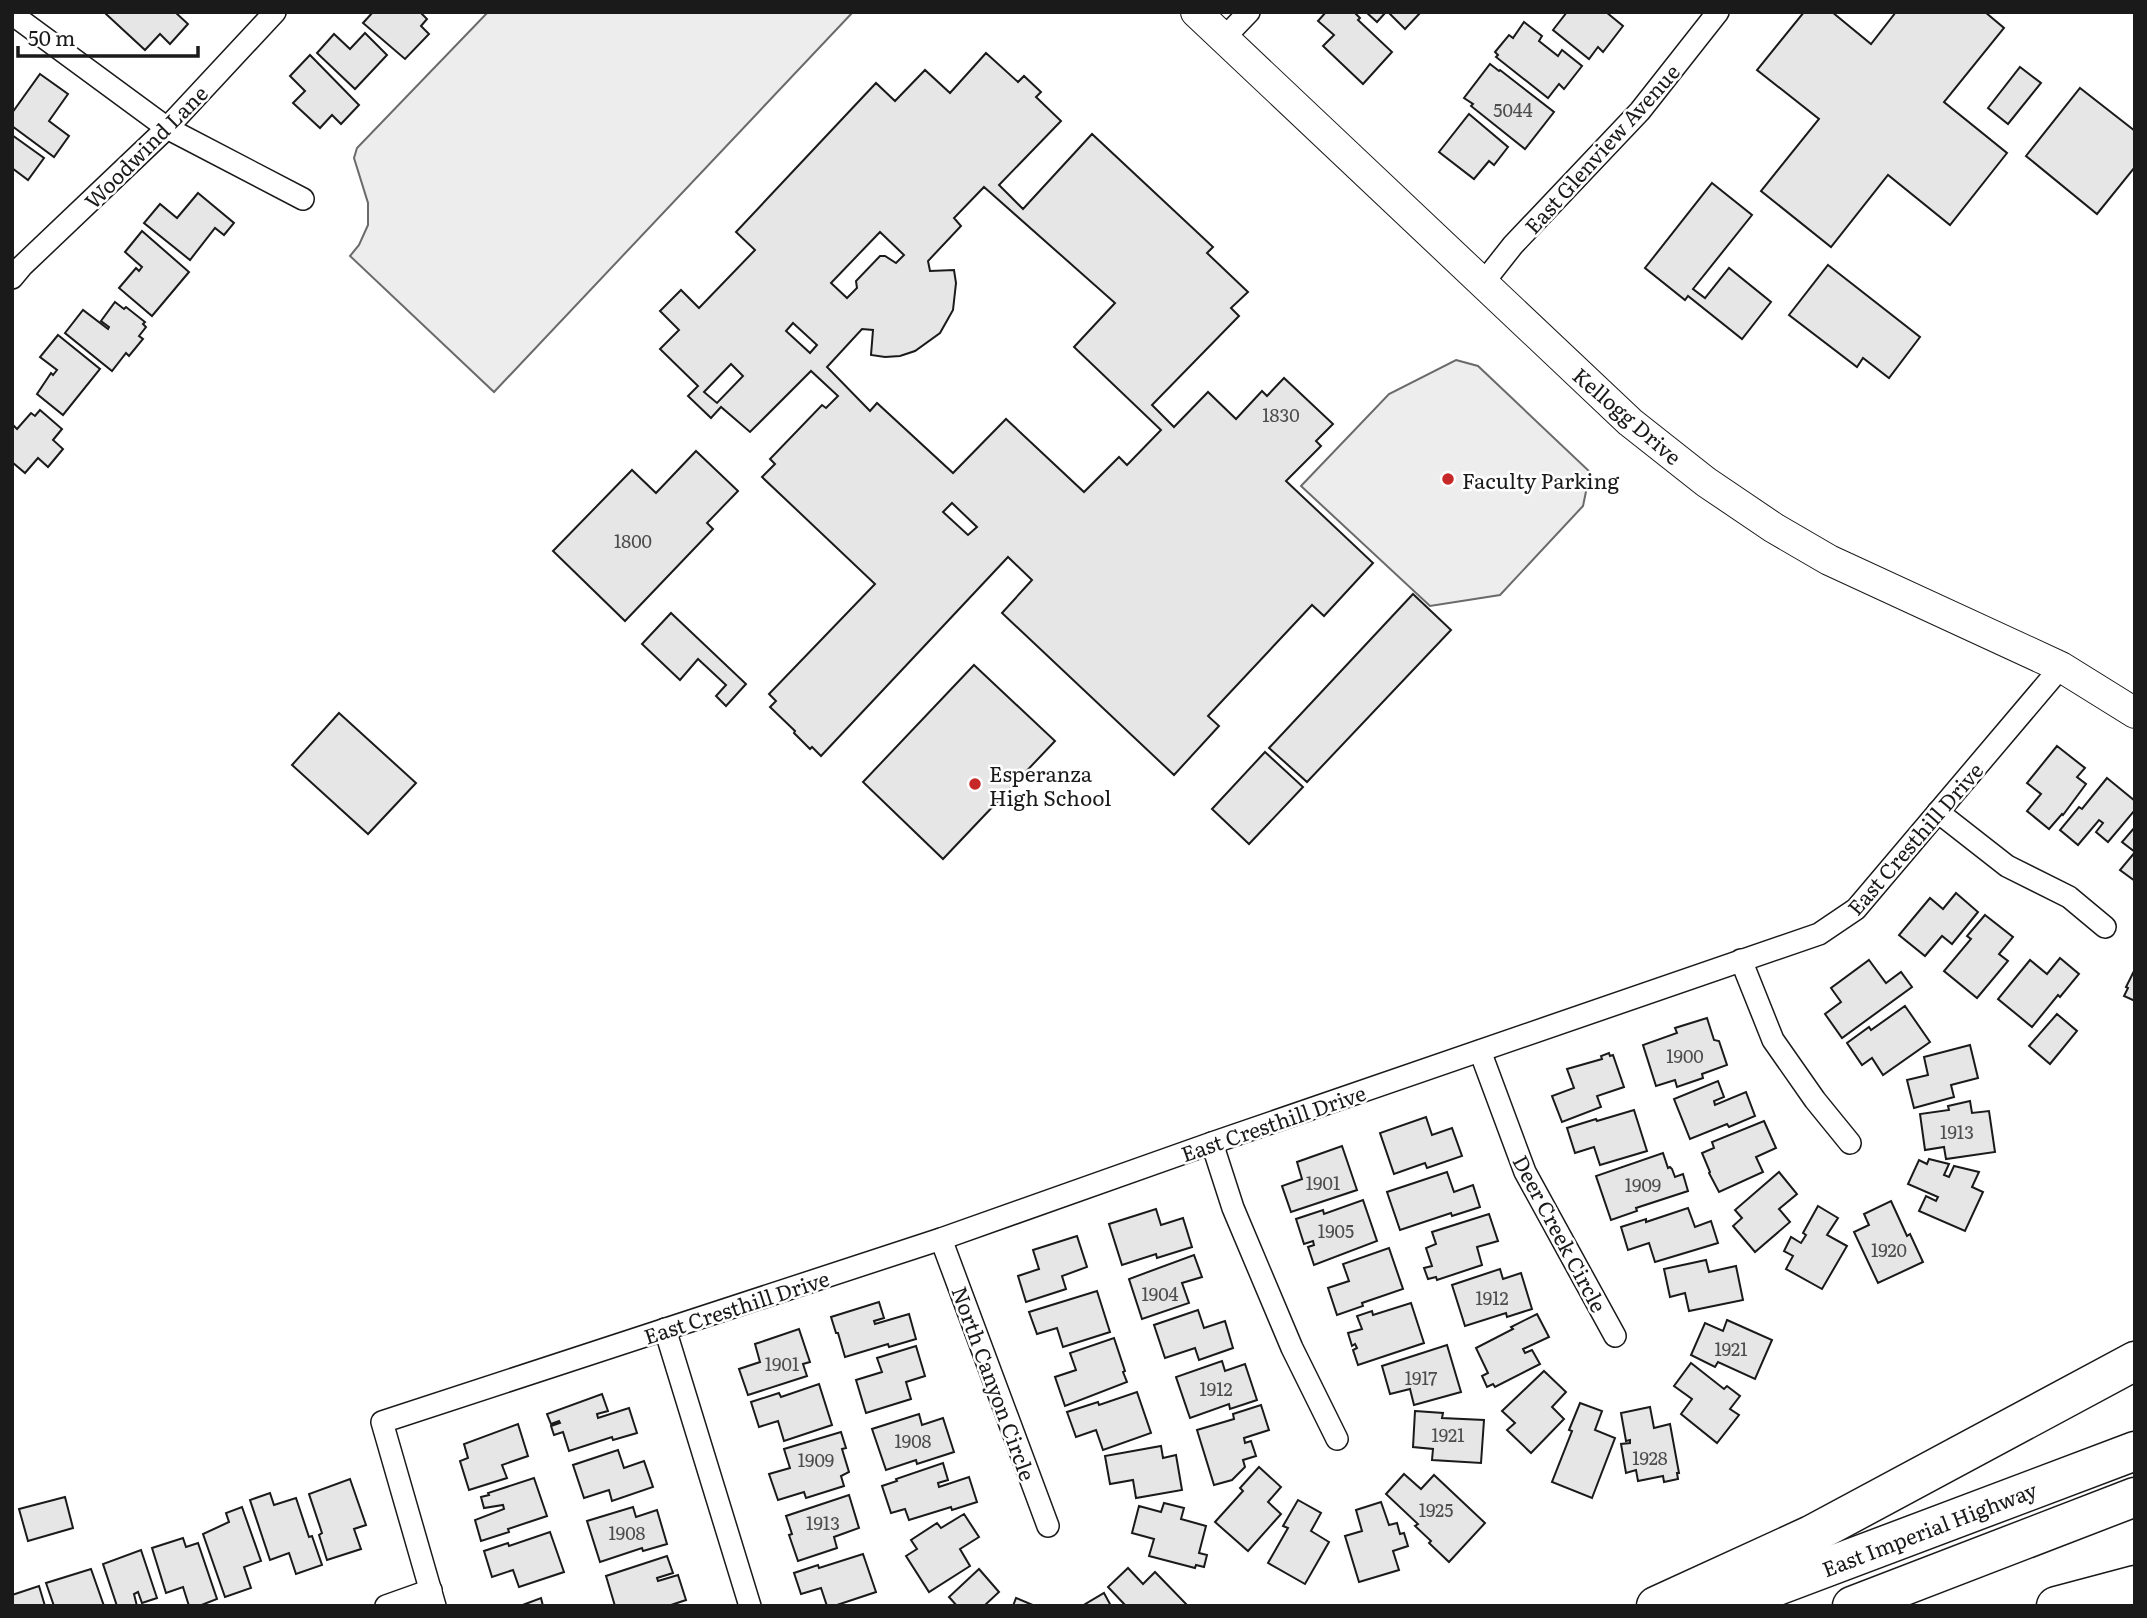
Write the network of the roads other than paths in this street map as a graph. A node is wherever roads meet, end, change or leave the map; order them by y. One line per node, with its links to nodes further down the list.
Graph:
1 (275, 12): 7 (street, Woodwind Lane)
2 (1196, 12): 6 (main road, Kellogg Drive)
3 (1249, 12): 6 (street)
4 (1718, 12): 10 (street, East Glenview Avenue)
5 (12, 13): 7 (street)
6 (1224, 38): 10 (main road, Kellogg Drive)
7 (167, 128): 8 (street); 9 (street, Woodwind Lane)
8 (303, 198)
9 (15, 268)
10 (1483, 283): 11 (main road, Kellogg Drive)
11 (2061, 667): 12 (main road, Kellogg Drive); 13 (street, East Cresthill Drive)
12 (2135, 713)
13 (1938, 812): 14 (street); 15 (street, East Cresthill Drive)
14 (2105, 927)
15 (1741, 960): 16 (street, East Cresthill Drive); 18 (street)
16 (1480, 1051): 17 (street, East Cresthill Drive); 21 (street, Deer Creek Circle)
17 (1212, 1143): 19 (street, East Cresthill Drive); 23 (street)
18 (1850, 1143)
19 (941, 1240): 20 (street, East Cresthill Drive); 26 (street, North Canyon Circle)
20 (666, 1329): 28 (street, East Cresthill Drive); 30 (street)
21 (1615, 1336)
22 (2135, 1361): 31 (highway)
23 (1337, 1439)
24 (2135, 1451): 32 (highway, East Imperial Highway)
25 (2135, 1497): 33 (highway)
26 (1048, 1526)
27 (2135, 1585): 34 (highway)
28 (433, 1598): 29 (street)
29 (386, 1606)
30 (750, 1606)
31 (1656, 1606)
32 (1724, 1606)
33 (1852, 1606)
34 (2056, 1606)

